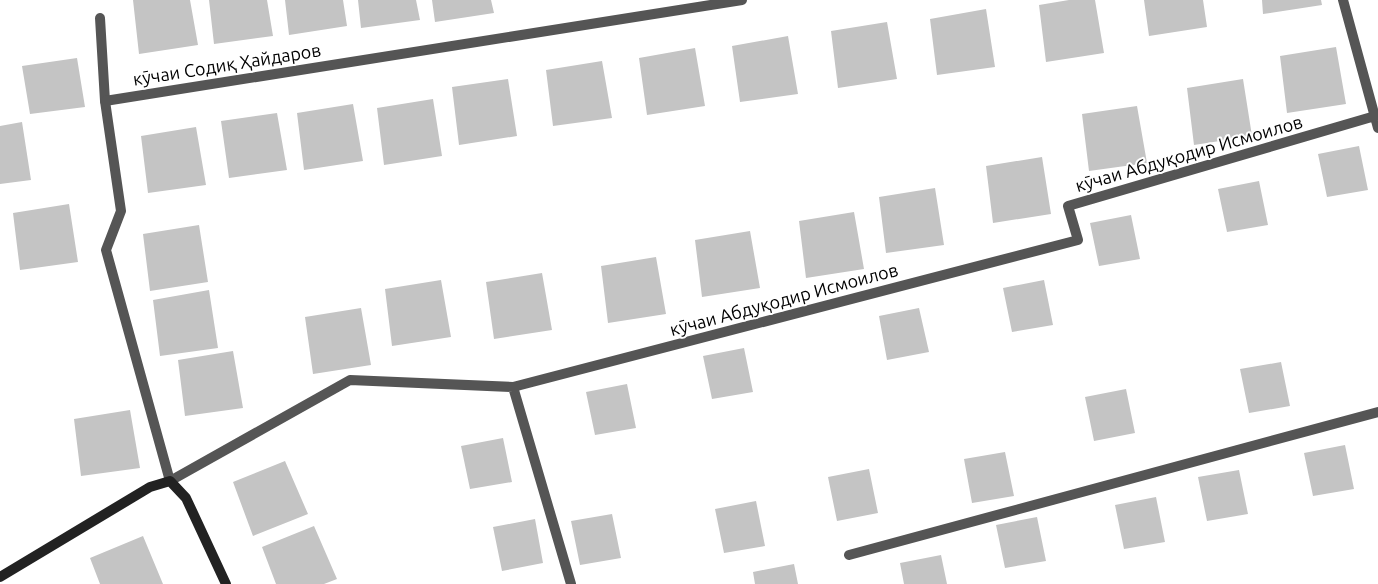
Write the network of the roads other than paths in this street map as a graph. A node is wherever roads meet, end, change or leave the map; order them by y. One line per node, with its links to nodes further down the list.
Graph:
1 (742, 0): 4 (street, кӯчаи Содиқ Ҳайдаров)
2 (1343, 0): 5 (street)
3 (100, 18): 4 (street)
4 (105, 101): 9 (street)
5 (1375, 116): 6 (street); 7 (street, кӯчаи Абдуқодир Исмоилов)
6 (1378, 128)
7 (513, 387): 9 (street, кӯчаи Абдуқодир Исмоилов); 13 (street)
8 (1378, 412): 10 (street)
9 (170, 481): 11 (street); 12 (street)
10 (849, 555)
11 (0, 577)
12 (226, 584)
13 (571, 584)

